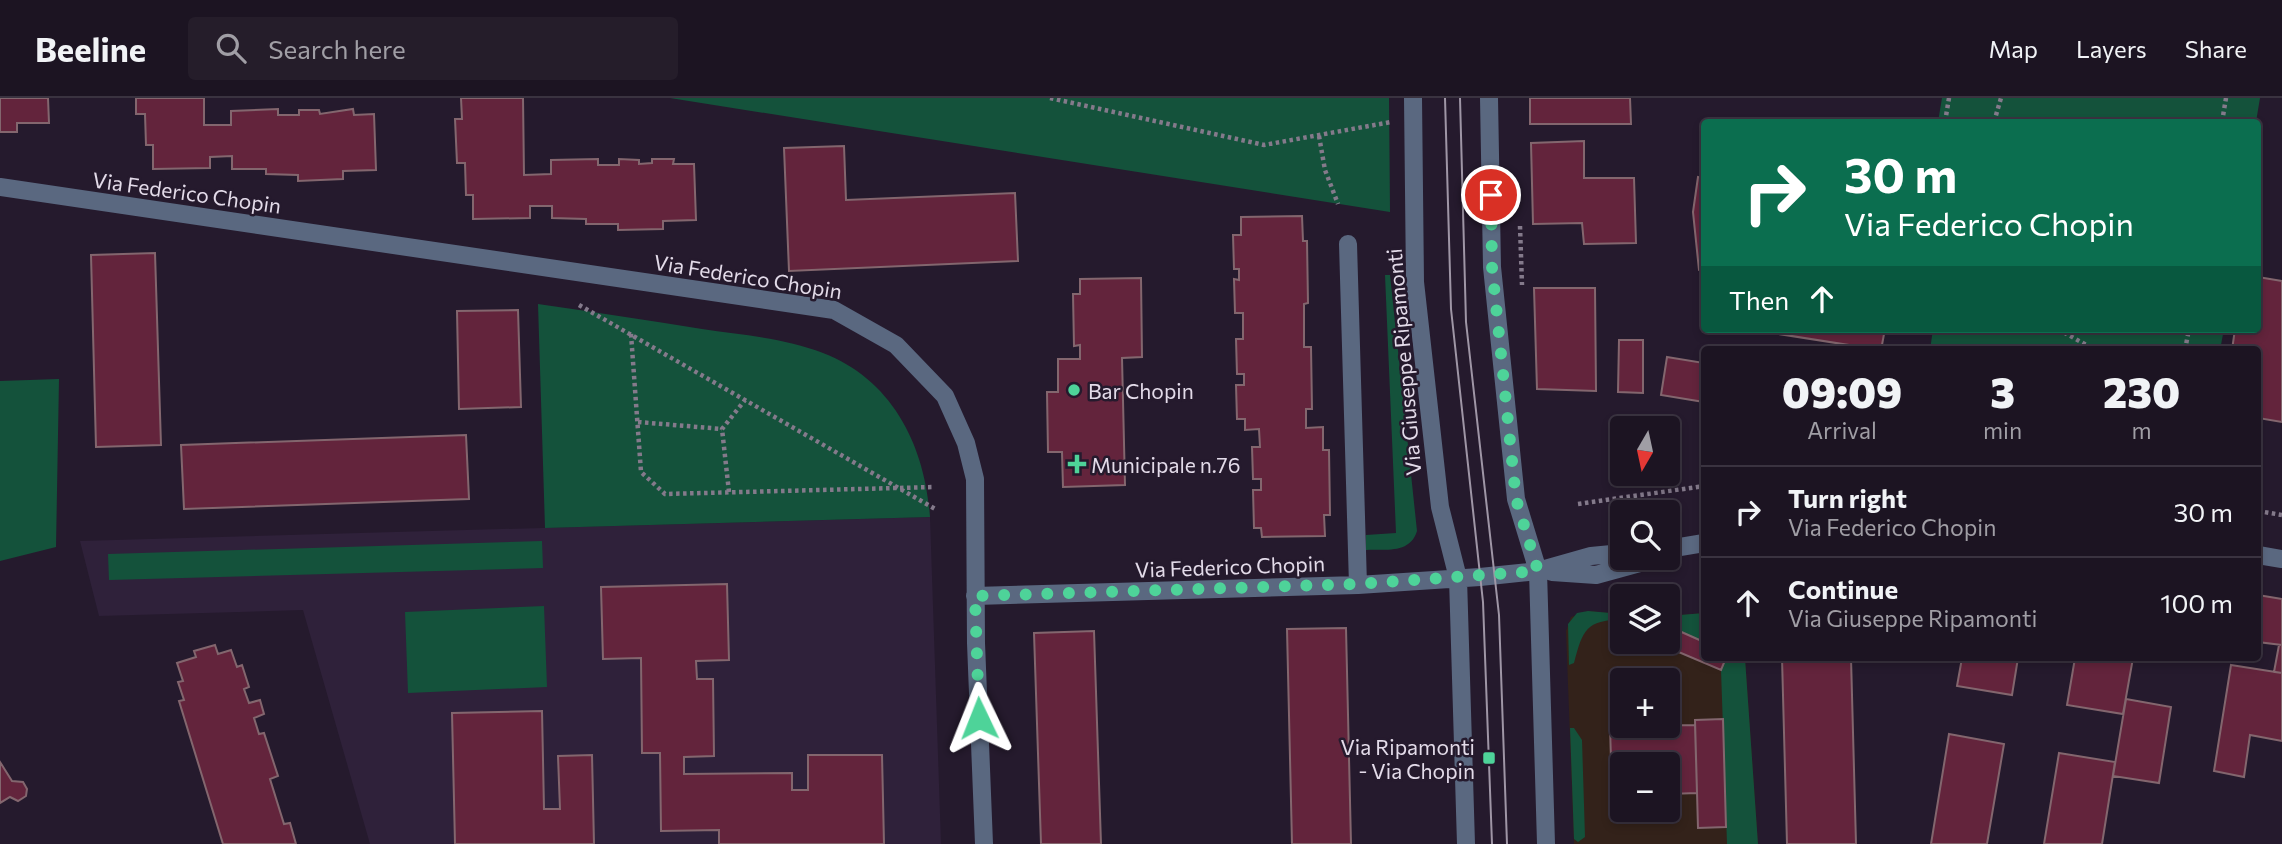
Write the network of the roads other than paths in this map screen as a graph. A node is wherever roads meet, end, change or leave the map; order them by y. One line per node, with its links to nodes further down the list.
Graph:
1 (1413, 98): 12 (street, Via Giuseppe Ripamonti)
2 (1489, 98): 11 (street)
3 (0, 187): 14 (street, Via Federico Chopin)
4 (1348, 244): 13 (street)
5 (1701, 544): 6 (street)
6 (1680, 548)
7 (1610, 554): 11 (street)
8 (2261, 556): 9 (street)
9 (2282, 559)
10 (1614, 570): 11 (street)
11 (1538, 571): 12 (street); 17 (street)
12 (1458, 578): 13 (street, Via Federico Chopin); 16 (street, Via Giuseppe Ripamonti)
13 (1358, 584): 14 (street, Via Federico Chopin)
14 (975, 596): 15 (street)
15 (984, 844)
16 (1466, 844)
17 (1546, 844)

